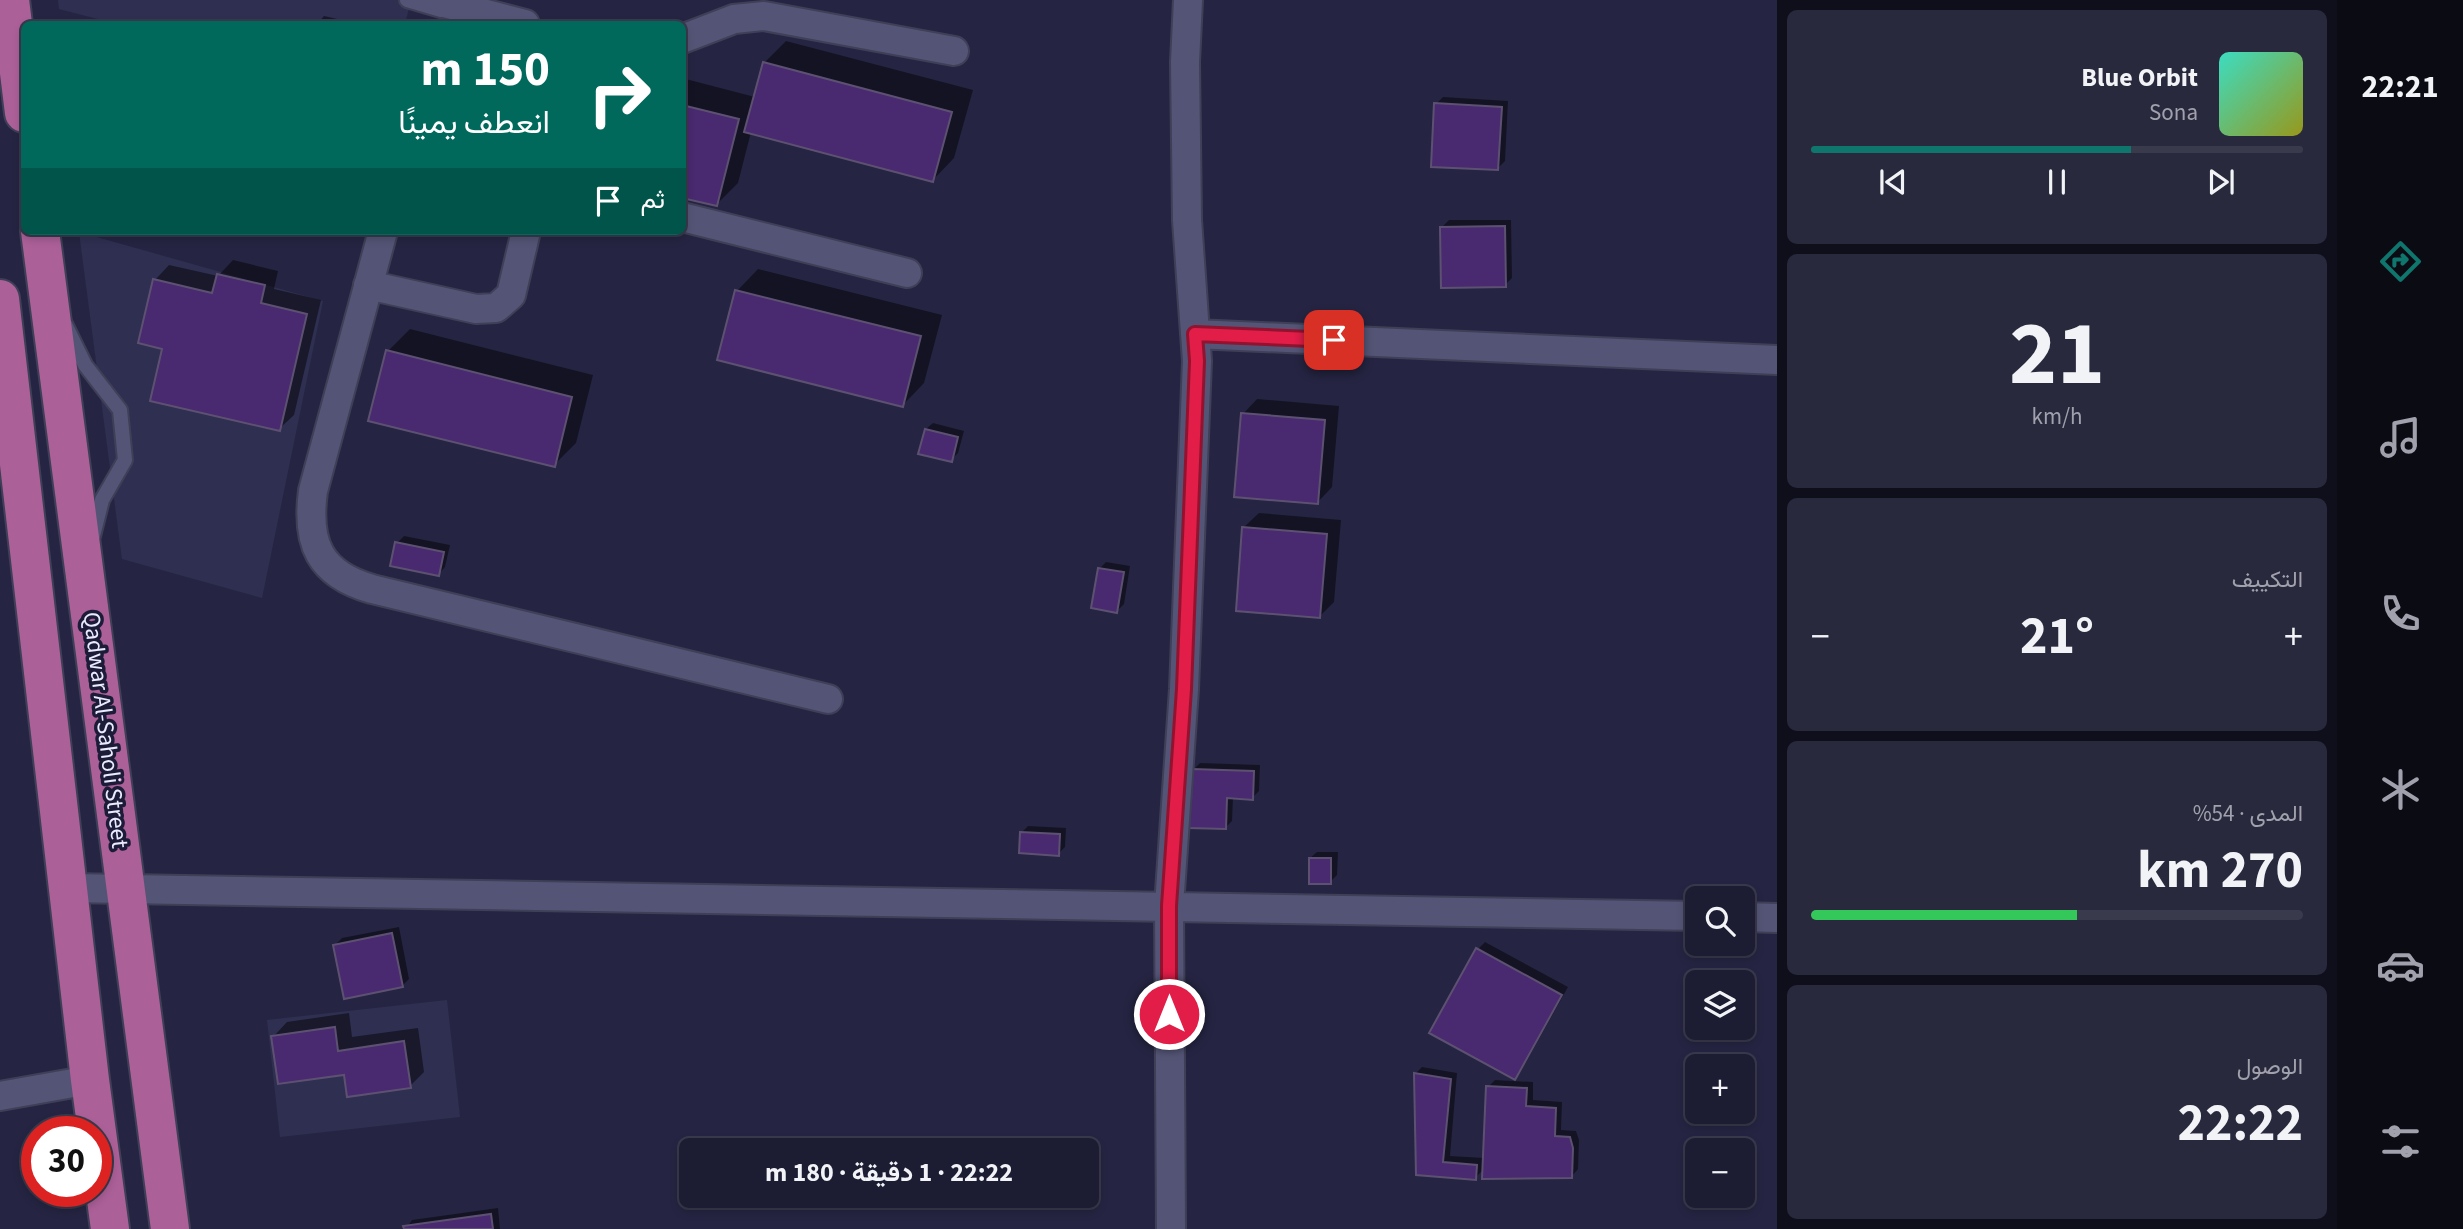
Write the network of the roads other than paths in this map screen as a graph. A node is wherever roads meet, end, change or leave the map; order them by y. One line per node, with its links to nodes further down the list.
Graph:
1 (10, 0): 8 (highway)
2 (407, 0): 4 (lane)
3 (1188, 0): 17 (street)
4 (442, 9): 5 (street)
5 (508, 21)
6 (686, 37): 7 (street)
7 (954, 51)
8 (21, 89)
9 (686, 218): 13 (street)
10 (41, 235): 15 (highway, Qadwar Al-Saholi Street)
11 (382, 235): 14 (street)
12 (525, 235): 14 (street)
13 (908, 274)
14 (368, 285): 20 (street)
15 (47, 286): 19 (highway, Qadwar Al-Saholi Street); 19 (lane)
16 (1, 324): 21 (highway)
17 (1195, 334): 18 (street); 23 (street)
18 (1777, 360)
19 (87, 589): 22 (highway, Qadwar Al-Saholi Street)
20 (828, 699)
21 (69, 888): 22 (street); 27 (highway)
22 (127, 890): 23 (street); 30 (highway, Qadwar Al-Saholi Street)
23 (1169, 906): 24 (street); 31 (street)
24 (1685, 916)
25 (1755, 917): 26 (street)
26 (1777, 918)
27 (90, 1080): 28 (street); 29 (highway)
28 (0, 1096)
29 (110, 1229)
30 (170, 1229)
31 (1171, 1229)

